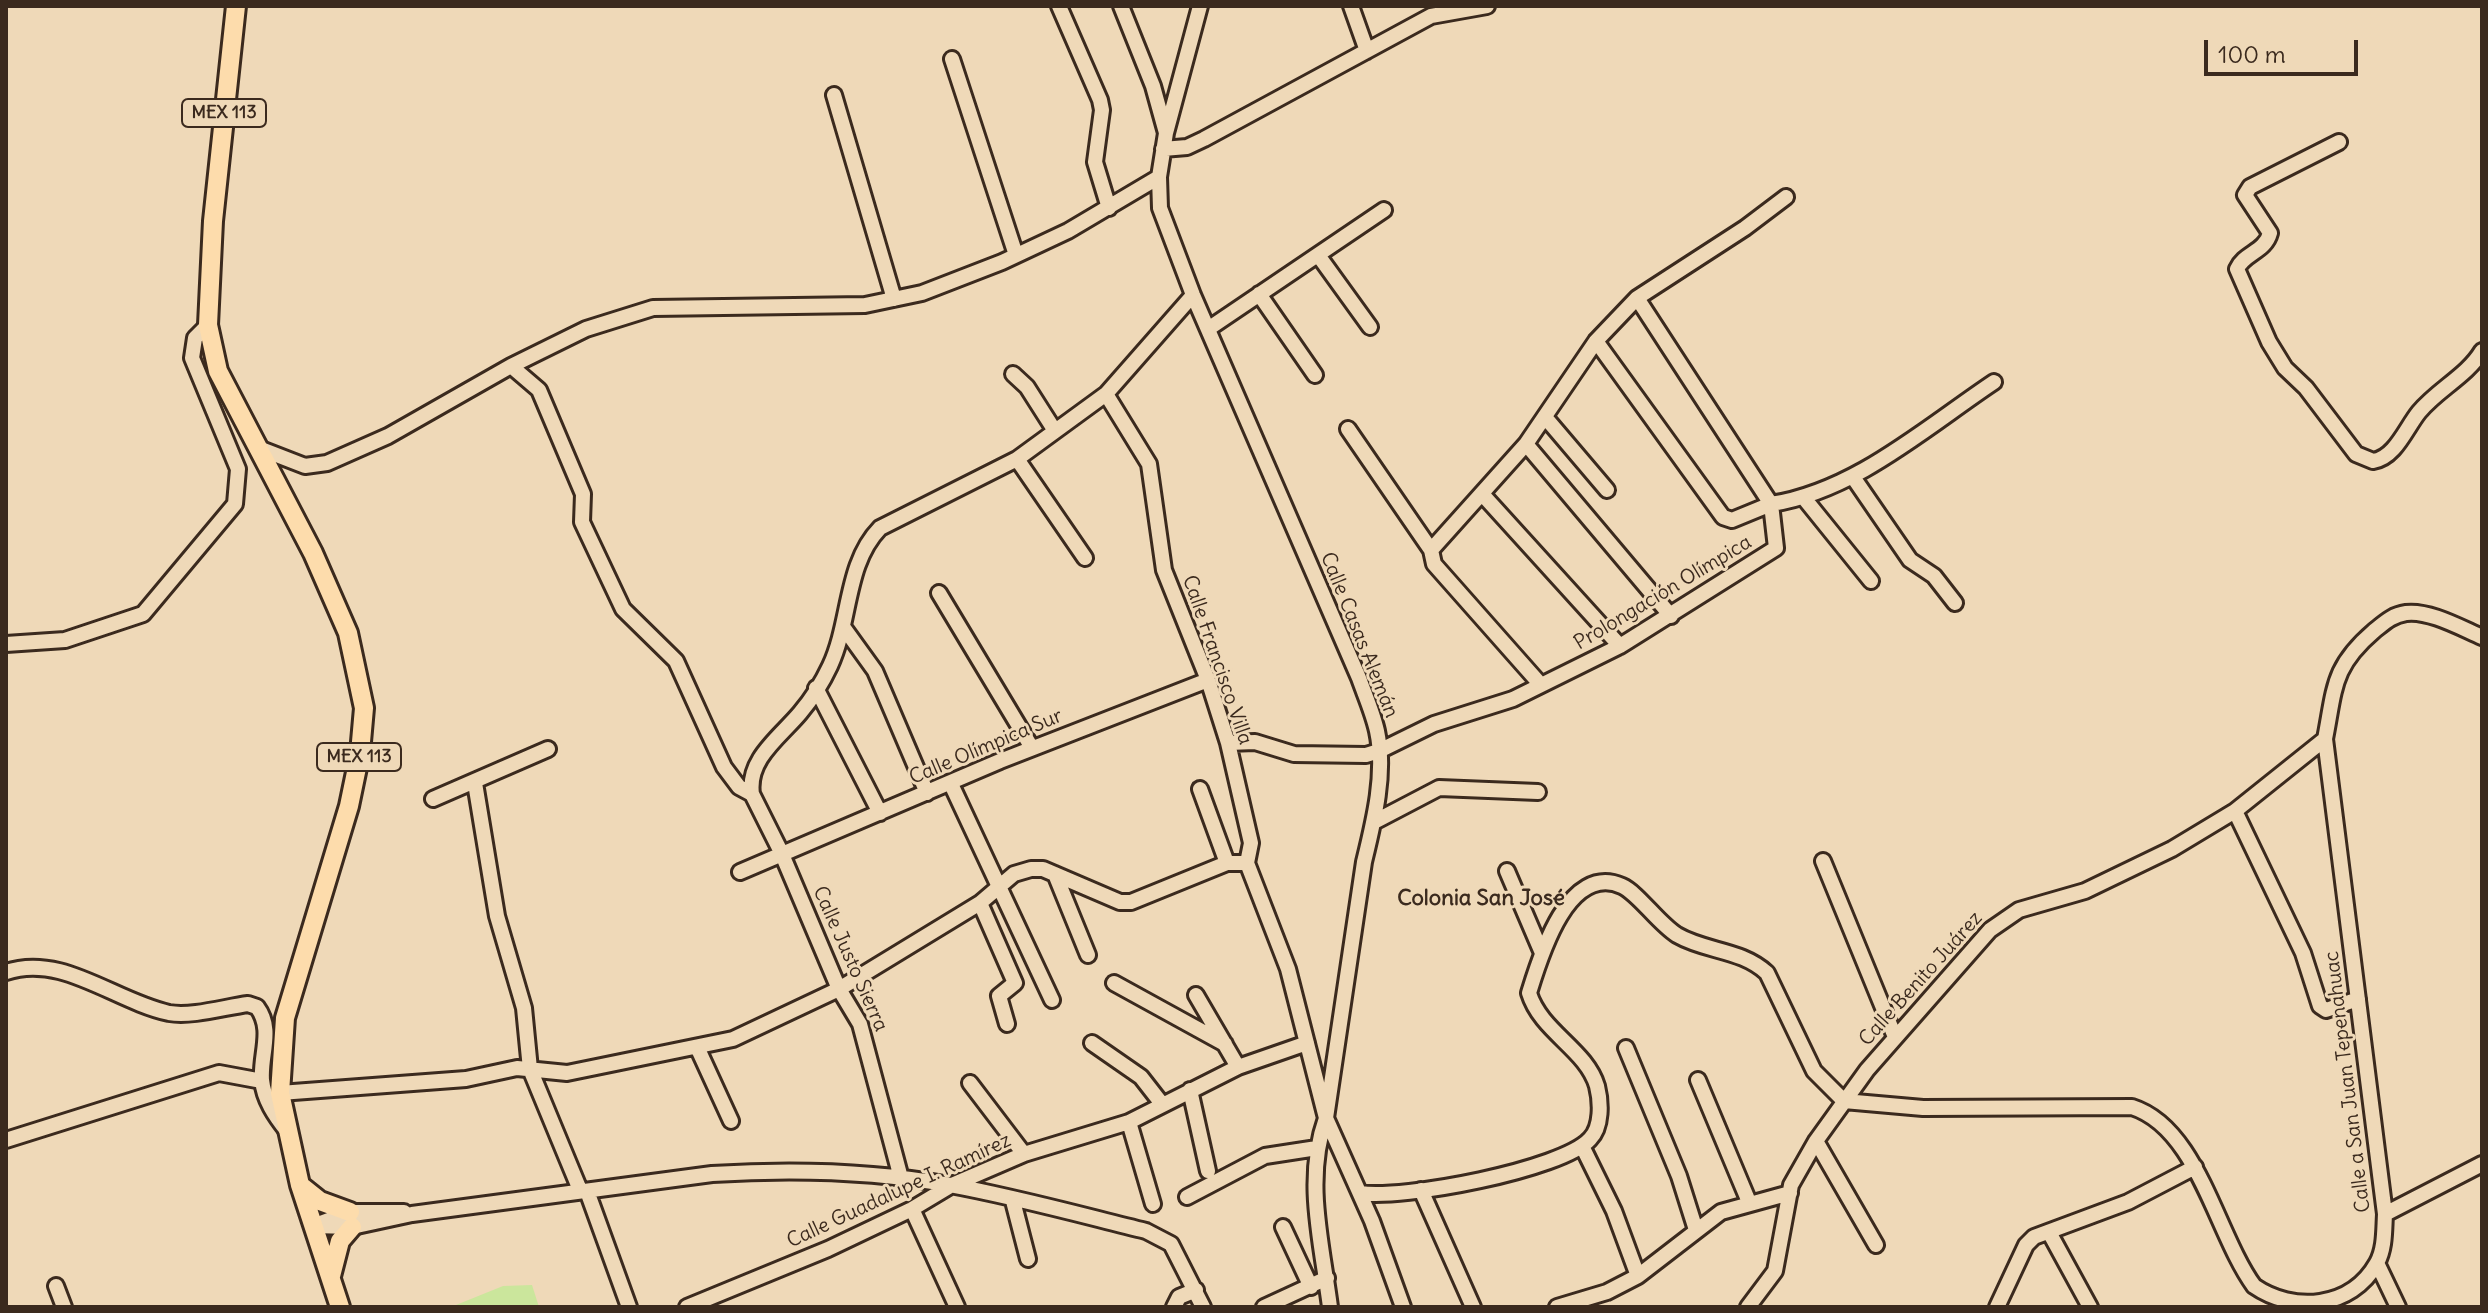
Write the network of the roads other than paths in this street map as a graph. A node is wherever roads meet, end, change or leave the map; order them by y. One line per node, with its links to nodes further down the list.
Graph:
1 (236, 6): 24 (main road, MEX 113)
2 (1059, 6): 16 (street)
3 (1121, 6): 11 (street)
4 (1200, 6): 11 (street, Calle Casas Alemán)
5 (1351, 6): 8 (street)
6 (1487, 6): 7 (street)
7 (1442, 9): 8 (street)
8 (1367, 51): 13 (street)
9 (952, 59): 18 (street)
10 (834, 95): 23 (street)
11 (1166, 133): 13 (street, Calle Casas Alemán)
12 (2339, 142): 28 (street)
13 (1163, 149): 14 (street, Calle Casas Alemán)
14 (1159, 177): 16 (street); 21 (street, Calle Casas Alemán)
15 (1786, 197): 22 (street)
16 (1109, 208): 18 (street)
17 (1384, 210): 19 (street)
18 (1016, 255): 23 (street)
19 (1318, 255): 20 (street); 25 (street)
20 (1259, 294): 26 (street); 31 (street)
21 (1193, 295): 26 (street, Calle Casas Alemán); 33 (street)
22 (1637, 298): 27 (street); 44 (street)
23 (894, 299): 29 (street)
24 (208, 325): 38 (main road, MEX 113); 53 (street)
25 (1370, 327)
26 (1208, 329): 62 (street, Calle Casas Alemán)
27 (1596, 341): 34 (street); 44 (street)
28 (2482, 351)
29 (511, 366): 38 (street); 68 (street, Calle Justo Sierra)
30 (1013, 374): 36 (street)
31 (1315, 375)
32 (1994, 382): 40 (street)
33 (1106, 394): 36 (street); 55 (street, Calle Francisco Villa)
34 (1545, 417): 37 (street); 41 (street)
35 (1348, 429): 45 (street)
36 (1055, 431): 39 (street)
37 (1526, 444): 42 (street); 50 (street)
38 (255, 447): 103 (main road, MEX 113)
39 (1017, 459): 46 (street); 51 (street)
40 (1853, 477): 43 (street); 49 (street)
41 (1607, 490)
42 (1483, 495): 45 (street); 54 (street)
43 (1804, 498): 44 (street); 47 (street)
44 (1771, 504): 50 (street, Prolongación Olímpica)
45 (1431, 550): 56 (street)
46 (1085, 558)
47 (1871, 581)
48 (939, 593): 60 (street)
49 (1955, 603)
50 (1671, 616): 54 (street, Prolongación Olímpica)
51 (844, 628): 57 (street); 67 (street)
52 (2482, 637): 58 (street, Calle a San Juan Tepenahuac)
53 (6, 644)
54 (1620, 646): 56 (street, Prolongación Olímpica)
55 (1208, 680): 59 (street, Calle Francisco Villa); 60 (street, Calle Olímpica Sur)
56 (1541, 685): 62 (street, Prolongación Olímpica)
57 (816, 688): 68 (street); 71 (street)
58 (2325, 739): 70 (street, Calle Benito Juárez); 88 (street, Calle a San Juan Tepenahuac)
59 (1228, 743): 62 (street); 76 (street, Calle Francisco Villa)
60 (1032, 748): 64 (street, Calle Olímpica Sur)
61 (548, 749): 63 (street)
62 (1379, 751): 72 (street, Calle Casas Alemán)
63 (475, 783): 69 (street); 98 (street)
64 (951, 784): 67 (street, Calle Olímpica Sur); 80 (street)
65 (1200, 789): 75 (street)
66 (1538, 792): 72 (street)
67 (927, 793): 71 (street, Calle Olímpica Sur)
68 (752, 794): 73 (street, Calle Justo Sierra)
69 (433, 799)
70 (2235, 811): 88 (street); 91 (street, Calle Benito Juárez)
71 (880, 813): 73 (street, Calle Olímpica Sur)
72 (1374, 822): 106 (street, Calle Casas Alemán)
73 (781, 852): 78 (street, Calle Olímpica Sur); 86 (street, Calle Justo Sierra)
74 (1823, 861): 91 (street)
75 (1227, 863): 76 (street); 79 (street)
76 (1247, 863): 93 (street, Calle Francisco Villa)
77 (1507, 871): 82 (street)
78 (740, 872)
79 (1055, 874): 80 (street); 83 (street)
80 (1000, 884): 81 (street); 89 (street)
81 (980, 903): 86 (street); 90 (street)
82 (1542, 953): 104 (street); 112 (street)
83 (1088, 955)
84 (6, 972): 100 (street)
85 (1114, 983): 94 (street)
86 (839, 989): 96 (street); 118 (street, Calle Justo Sierra)
87 (1196, 995): 94 (street)
88 (2358, 999): 131 (street, Calle a San Juan Tepenahuac)
89 (1052, 1000)
90 (1007, 1024)
91 (1895, 1037): 104 (street, Calle Benito Juárez)
92 (1092, 1043): 105 (street)
93 (1307, 1043): 97 (street, Calle Guadalupe I. Ramírez); 106 (street, Calle Francisco Villa)
94 (1225, 1044): 97 (street)
95 (1626, 1048): 136 (street)
96 (698, 1049): 98 (street); 107 (street)
97 (1238, 1067): 102 (street, Calle Guadalupe I. Ramírez)
98 (530, 1069): 103 (street); 121 (street)
99 (1698, 1080): 128 (street)
100 (262, 1081): 109 (street); 110 (street)
101 (970, 1083): 114 (street)
102 (1190, 1090): 105 (street, Calle Guadalupe I. Ramírez); 117 (street)
103 (280, 1093): 109 (main road, MEX 113)
104 (1844, 1101): 111 (street, Calle Benito Juárez); 116 (street)
105 (1162, 1104): 108 (street, Calle Guadalupe I. Ramírez)
106 (1326, 1118): 113 (street, Calle Casas Alemán); 124 (street, Calle Francisco Villa)
107 (731, 1121)
108 (1129, 1122): 114 (street, Calle Guadalupe I. Ramírez); 129 (street)
109 (287, 1131): 119 (main road, MEX 113)
110 (6, 1140)
111 (1816, 1141): 125 (street, Calle Benito Juárez); 138 (street)
112 (1582, 1146): 122 (street); 141 (street)
113 (1317, 1148): 126 (street); 142 (street, Calle Casas Alemán)
114 (1024, 1154): 120 (street, Calle Guadalupe I. Ramírez)
115 (2482, 1164): 131 (street)
116 (2195, 1167): 137 (street); 140 (street)
117 (1208, 1171)
118 (901, 1178): 120 (street); 121 (street)
119 (300, 1185): 132 (main road); 134 (main road, MEX 113)
120 (952, 1185): 127 (street); 130 (street, Calle Guadalupe I. Ramírez)
121 (584, 1190): 132 (street); 149 (street)
122 (1421, 1190): 123 (street); 157 (street)
123 (1399, 1192): 124 (street); 133 (street)
124 (1360, 1193): 133 (street, Calle Francisco Villa)
125 (1790, 1193): 128 (street); 159 (street, Calle Benito Juárez)
126 (1187, 1197)
127 (1013, 1201): 139 (street); 146 (street)
128 (1749, 1202): 136 (street)
129 (1153, 1204)
130 (912, 1209): 150 (street, Calle Guadalupe I. Ramírez); 151 (street)
131 (2385, 1214): 140 (street, Calle a San Juan Tepenahuac)
132 (351, 1220): 134 (street); 143 (main road)
133 (1372, 1221): 156 (street, Calle Francisco Villa)
134 (313, 1226): 143 (main road, MEX 113)
135 (1283, 1227): 145 (street)
136 (1696, 1230): 141 (street)
137 (2049, 1232): 160 (street); 161 (street)
138 (1876, 1245)
139 (1028, 1259)
140 (2377, 1263): 162 (street)
141 (1638, 1276): 158 (street)
142 (1327, 1278): 145 (street); 155 (street, Calle Casas Alemán)
143 (331, 1279): 148 (main road, MEX 113)
144 (56, 1286): 147 (street)
145 (1311, 1287): 154 (street)
146 (1196, 1290): 152 (street); 153 (street)
147 (64, 1307)
148 (340, 1307)
149 (629, 1307)
150 (687, 1307)
151 (957, 1307)
152 (1174, 1307)
153 (1203, 1307)
154 (1264, 1307)
155 (1330, 1307)
156 (1403, 1307)
157 (1473, 1307)
158 (1557, 1307)
159 (1748, 1307)
160 (1997, 1307)
161 (2090, 1307)
162 (2398, 1307)

